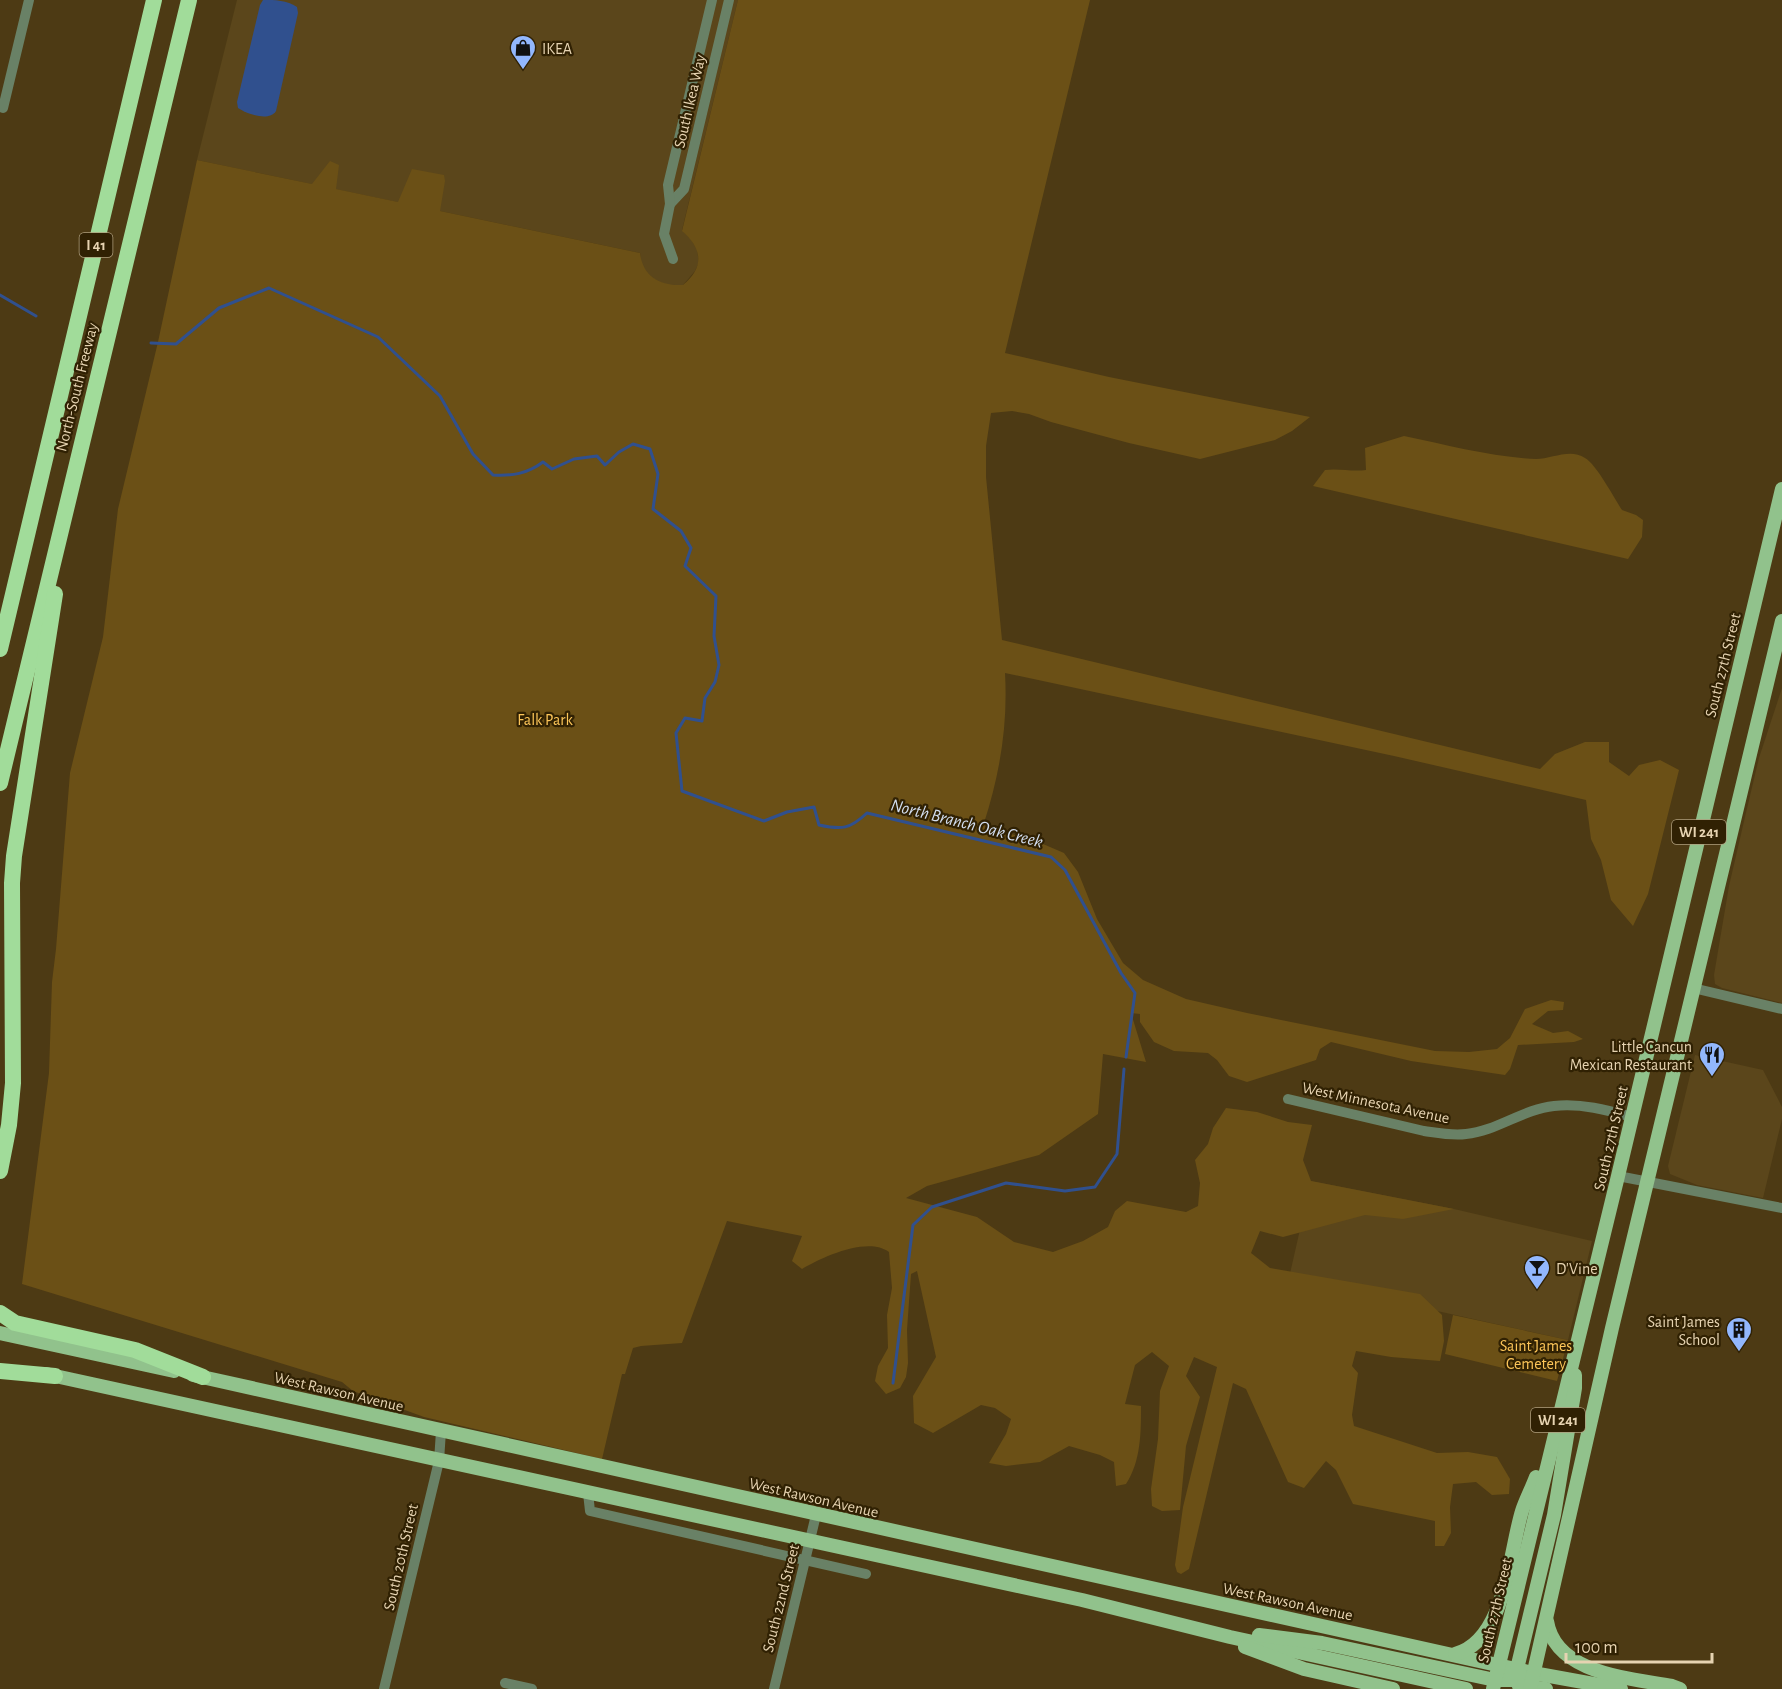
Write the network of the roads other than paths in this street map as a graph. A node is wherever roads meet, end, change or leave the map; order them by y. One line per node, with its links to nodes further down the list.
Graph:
1 (29, 0): 6 (street)
2 (154, 0): 11 (highway, North-South Freeway / I 41)
3 (189, 0): 9 (highway, North-South Freeway / I 41)
4 (712, 0): 7 (street, South Ikea Way)
5 (729, 0): 7 (street, South Ikea Way)
6 (3, 108)
7 (670, 204): 8 (street, South Ikea Way)
8 (673, 259)
9 (78, 457): 15 (highway, North-South Freeway / I 41); 20 (highway)
10 (1782, 489): 19 (main road, South 27th Street / WI 241)
11 (38, 490): 12 (highway); 14 (highway, North-South Freeway / I 41)
12 (0, 610)
13 (1782, 621): 16 (main road, WI 241)
14 (0, 649)
15 (0, 783)
16 (1693, 988): 17 (street); 22 (main road, WI 241)
17 (1782, 1009)
18 (1288, 1099): 19 (street, West Minnesota Avenue)
19 (1632, 1117): 21 (main road, South 27th Street / WI 241)
20 (0, 1171)
21 (1618, 1176): 22 (street); 26 (main road, South 27th Street / WI 241)
22 (1648, 1182): 23 (street); 41 (main road, WI 241)
23 (1782, 1208)
24 (0, 1313): 30 (highway)
25 (0, 1333): 30 (main road, West Rawson Avenue)
26 (1576, 1349): 32 (main road, South 27th Street / WI 241); 47 (main road)
27 (0, 1363): 29 (main road)
28 (0, 1371): 29 (highway)
29 (55, 1376): 33 (main road)
30 (203, 1377): 31 (main road, West Rawson Avenue)
31 (441, 1431): 33 (street, South 20th Street); 35 (main road, West Rawson Avenue)
32 (1555, 1431): 44 (main road); 45 (main road, South 27th Street / WI 241)
33 (439, 1461): 34 (main road); 48 (street, South 20th Street)
34 (588, 1493): 36 (main road); 37 (street)
35 (816, 1515): 36 (street, South 22nd Street); 39 (main road, West Rawson Avenue)
36 (810, 1541): 37 (street, South 22nd Street); 40 (main road)
37 (805, 1560): 38 (street); 50 (street, South 22nd Street)
38 (867, 1574)
39 (1089, 1574): 40 (main road); 44 (main road, West Rawson Avenue)
40 (1082, 1600): 42 (main road)
41 (1547, 1617): 47 (main road, WI 241); 55 (main road)
42 (1192, 1628): 43 (main road); 51 (main road)
43 (1230, 1637): 47 (main road); 52 (main road)
44 (1453, 1655): 45 (main road, West Rawson Avenue)
45 (1498, 1664): 47 (main road, West Rawson Avenue); 47 (main road, South 27th Street / WI 241)
46 (505, 1683): 49 (street)
47 (1515, 1683): 53 (main road); 54 (main road, West Rawson Avenue)
48 (384, 1689)
49 (532, 1689)
50 (774, 1689)
51 (1393, 1689)
52 (1466, 1689)
53 (1546, 1689)
54 (1621, 1689)
55 (1680, 1689)

